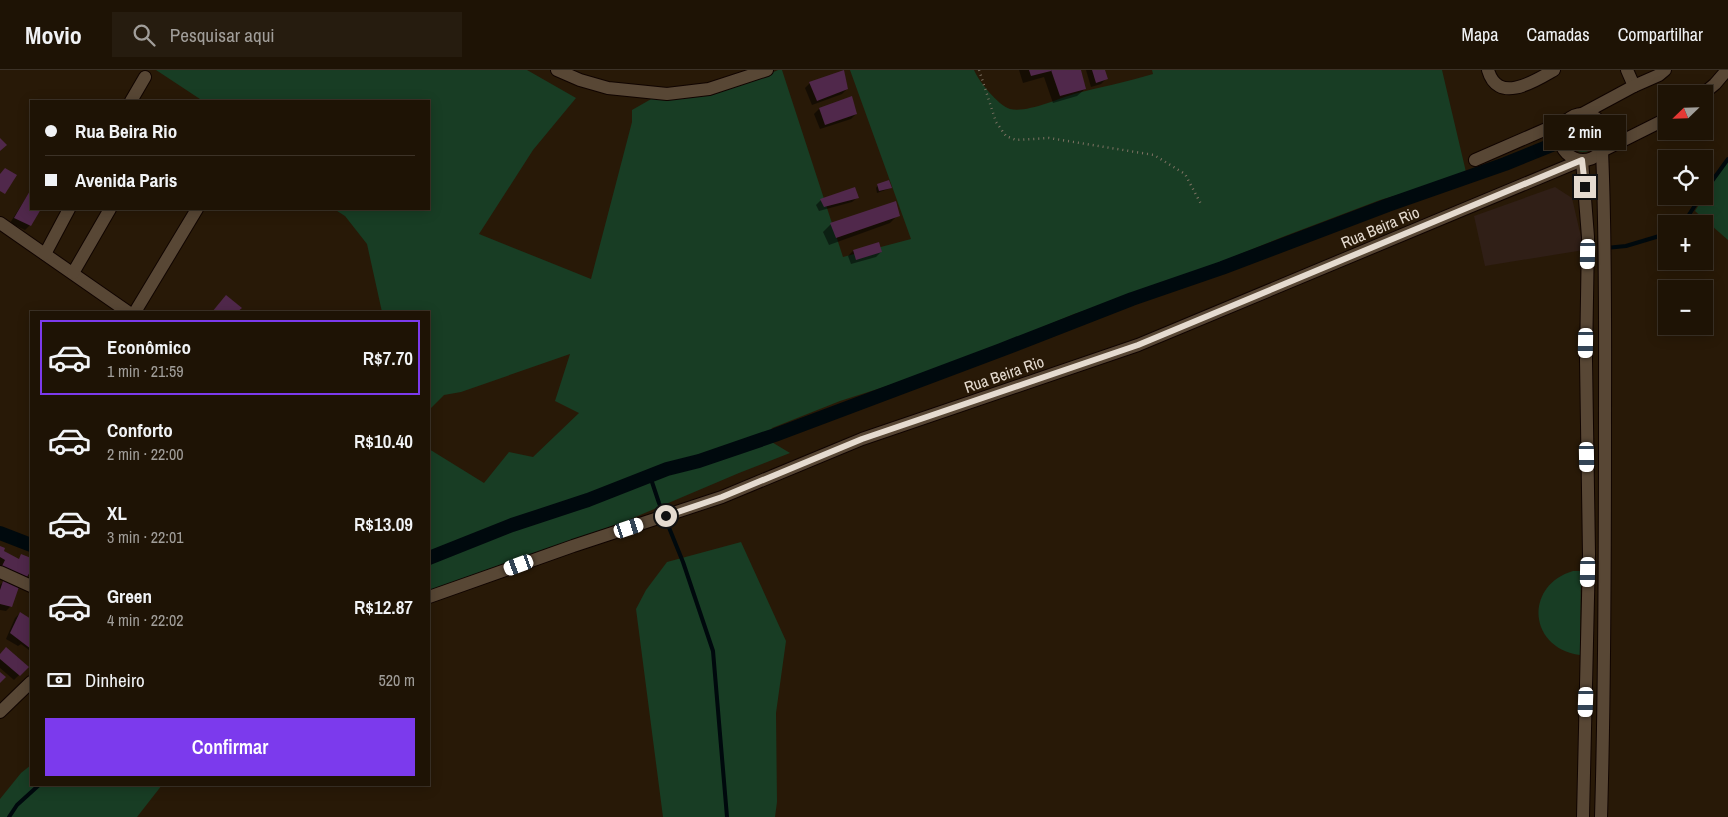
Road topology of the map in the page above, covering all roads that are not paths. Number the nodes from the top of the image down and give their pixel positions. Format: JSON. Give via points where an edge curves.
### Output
{"nodes":[{"id":1,"x":557,"y":70,"type":"edge"},
{"id":2,"x":767,"y":70,"type":"edge"},
{"id":3,"x":1488,"y":70,"type":"edge"},
{"id":4,"x":1554,"y":70,"type":"edge"},
{"id":5,"x":1627,"y":70,"type":"edge"},
{"id":6,"x":1665,"y":70,"type":"edge"},
{"id":7,"x":1727,"y":70,"type":"edge"},
{"id":8,"x":145,"y":77,"type":"dead end"},
{"id":9,"x":1634,"y":86,"type":"junction"},
{"id":10,"x":1713,"y":86,"type":"edge"},
{"id":11,"x":131,"y":100,"type":"edge"},
{"id":12,"x":1582,"y":114,"type":"junction"},
{"id":13,"x":1567,"y":120,"type":"junction"},
{"id":14,"x":1658,"y":123,"type":"edge"},
{"id":15,"x":1602,"y":152,"type":"junction"},
{"id":16,"x":1475,"y":160,"type":"dead end"},
{"id":17,"x":1582,"y":160,"type":"junction"},
{"id":18,"x":68,"y":210,"type":"edge"},
{"id":19,"x":109,"y":210,"type":"edge"},
{"id":20,"x":196,"y":210,"type":"edge"},
{"id":21,"x":0,"y":223,"type":"edge"},
{"id":22,"x":45,"y":254,"type":"junction"},
{"id":23,"x":73,"y":274,"type":"junction"},
{"id":24,"x":127,"y":311,"type":"edge"},
{"id":25,"x":136,"y":311,"type":"edge"},
{"id":26,"x":0,"y":572,"type":"edge"},
{"id":27,"x":30,"y":586,"type":"edge"},
{"id":28,"x":430,"y":597,"type":"edge"},
{"id":29,"x":30,"y":683,"type":"edge"},
{"id":30,"x":0,"y":712,"type":"edge"},
{"id":31,"x":1583,"y":817,"type":"edge"},
{"id":32,"x":1601,"y":817,"type":"edge"}],
"edges":[{"from":1,"to":2,"type":"street","via":[[608,88],[667,94],[709,89]]},
{"from":3,"to":4,"type":"street","via":[[1496,84],[1519,88]]},
{"from":5,"to":9,"type":"street"},
{"from":6,"to":9,"type":"street"},
{"from":7,"to":10,"type":"street"},
{"from":8,"to":11,"type":"street"},
{"from":9,"to":12,"type":"street"},
{"from":12,"to":13,"type":"street"},
{"from":12,"to":15,"type":"street","via":[[1595,117],[1604,126],[1607,139]]},
{"from":13,"to":16,"type":"street"},
{"from":13,"to":17,"type":"street","via":[[1560,132],[1561,145],[1570,156]]},
{"from":14,"to":15,"type":"street"},
{"from":15,"to":17,"type":"street"},
{"from":15,"to":32,"type":"street","via":[[1605,208],[1605,506]]},
{"from":17,"to":28,"type":"street","name":"Rua Beira Rio","via":[[1138,345],[862,439],[722,497]]},
{"from":17,"to":31,"type":"street","via":[[1588,237],[1589,554]]},
{"from":18,"to":22,"type":"street"},
{"from":19,"to":23,"type":"street"},
{"from":20,"to":25,"type":"street"},
{"from":21,"to":22,"type":"street"},
{"from":22,"to":23,"type":"street"},
{"from":23,"to":24,"type":"street"},
{"from":26,"to":27,"type":"street"},
{"from":29,"to":30,"type":"street"}]}
